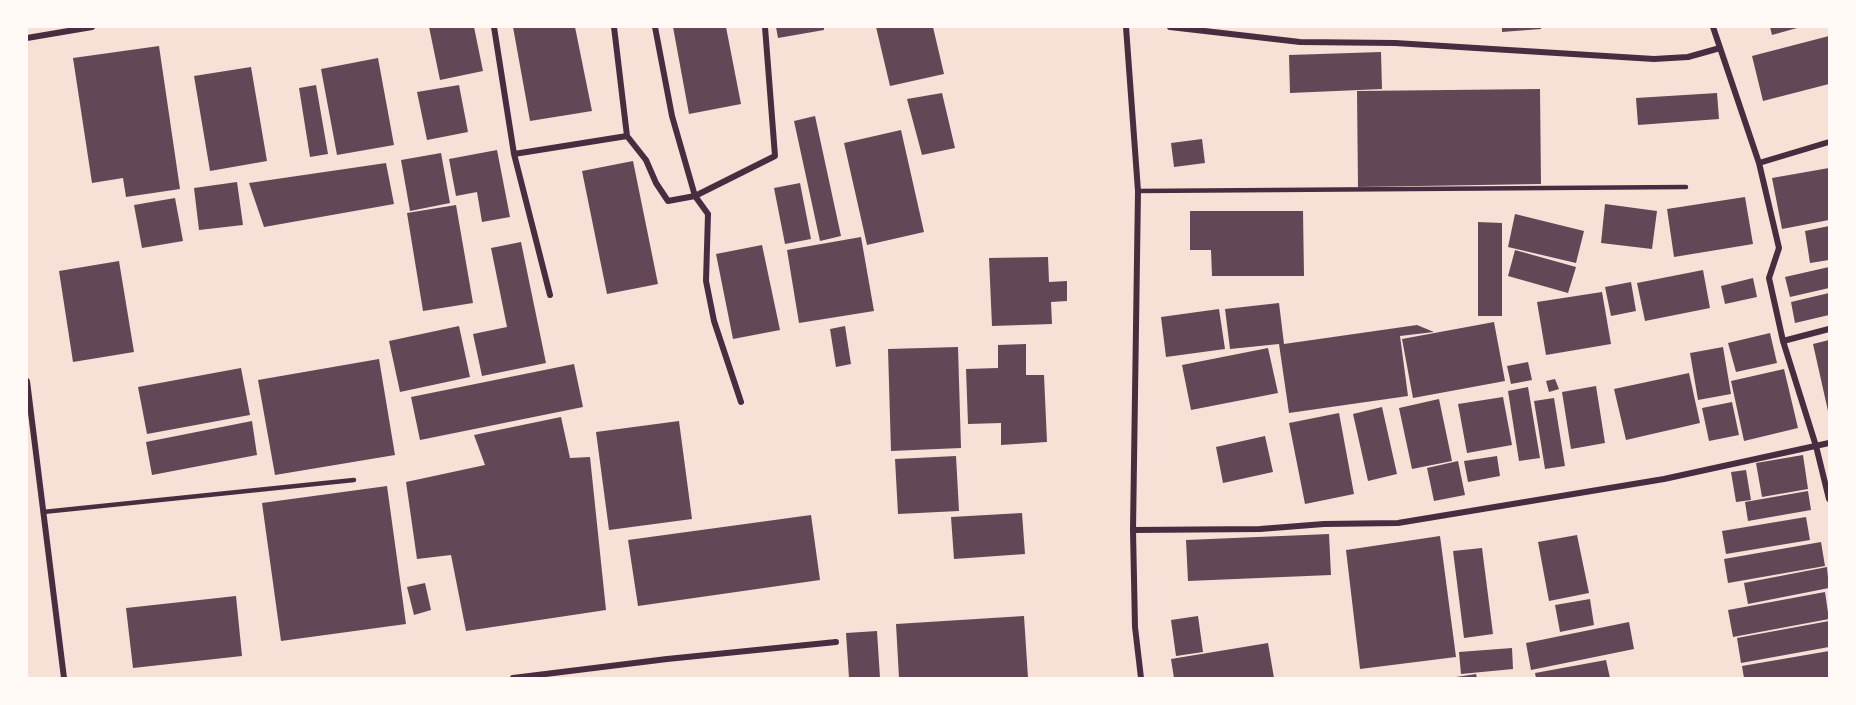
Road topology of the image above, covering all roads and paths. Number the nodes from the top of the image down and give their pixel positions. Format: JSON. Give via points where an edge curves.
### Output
{"nodes":[{"id":1,"x":92,"y":27,"type":"edge"},
{"id":2,"x":494,"y":27,"type":"edge"},
{"id":3,"x":614,"y":27,"type":"edge"},
{"id":4,"x":655,"y":27,"type":"edge"},
{"id":5,"x":765,"y":27,"type":"edge"},
{"id":6,"x":1126,"y":27,"type":"edge"},
{"id":7,"x":1170,"y":27,"type":"edge"},
{"id":8,"x":1713,"y":27,"type":"edge"},
{"id":9,"x":27,"y":38,"type":"edge"},
{"id":10,"x":1720,"y":48,"type":"junction"},
{"id":11,"x":627,"y":136,"type":"junction"},
{"id":12,"x":1829,"y":142,"type":"edge"},
{"id":13,"x":514,"y":154,"type":"junction"},
{"id":14,"x":1759,"y":163,"type":"junction"},
{"id":15,"x":1686,"y":187,"type":"dead end"},
{"id":16,"x":1138,"y":191,"type":"junction"},
{"id":17,"x":695,"y":196,"type":"junction"},
{"id":18,"x":550,"y":295,"type":"dead end"},
{"id":19,"x":1829,"y":329,"type":"edge"},
{"id":20,"x":1783,"y":341,"type":"junction"},
{"id":21,"x":27,"y":381,"type":"edge"},
{"id":22,"x":741,"y":402,"type":"dead end"},
{"id":23,"x":1829,"y":442,"type":"edge"},
{"id":24,"x":1816,"y":446,"type":"junction"},
{"id":25,"x":354,"y":480,"type":"dead end"},
{"id":26,"x":1829,"y":499,"type":"edge"},
{"id":27,"x":44,"y":512,"type":"junction"},
{"id":28,"x":1134,"y":530,"type":"junction"},
{"id":29,"x":836,"y":642,"type":"dead end"},
{"id":30,"x":64,"y":678,"type":"edge"},
{"id":31,"x":513,"y":678,"type":"edge"},
{"id":32,"x":1141,"y":678,"type":"edge"}],
"edges":[{"from":1,"to":9,"type":"street"},
{"from":2,"to":13,"type":"street"},
{"from":3,"to":11,"type":"street"},
{"from":4,"to":17,"type":"street","via":[[672,116]]},
{"from":5,"to":17,"type":"street","via":[[775,156]]},
{"from":6,"to":16,"type":"street"},
{"from":7,"to":10,"type":"street","via":[[1300,42],[1395,43],[1653,58],[1688,57]]},
{"from":8,"to":10,"type":"street"},
{"from":10,"to":14,"type":"street"},
{"from":11,"to":13,"type":"street"},
{"from":11,"to":17,"type":"street","via":[[646,160],[668,201]]},
{"from":12,"to":14,"type":"street"},
{"from":13,"to":18,"type":"street"},
{"from":14,"to":20,"type":"street","via":[[1779,248],[1769,278]]},
{"from":15,"to":16,"type":"lane"},
{"from":16,"to":28,"type":"street"},
{"from":17,"to":22,"type":"street","via":[[708,214],[706,281],[714,321]]},
{"from":19,"to":20,"type":"street"},
{"from":20,"to":24,"type":"street"},
{"from":21,"to":27,"type":"street"},
{"from":23,"to":24,"type":"street"},
{"from":24,"to":26,"type":"street"},
{"from":24,"to":28,"type":"street","via":[[1664,479],[1398,523]]},
{"from":25,"to":27,"type":"lane"},
{"from":27,"to":30,"type":"street"},
{"from":28,"to":32,"type":"street","via":[[1135,627]]},
{"from":29,"to":31,"type":"street"}]}
